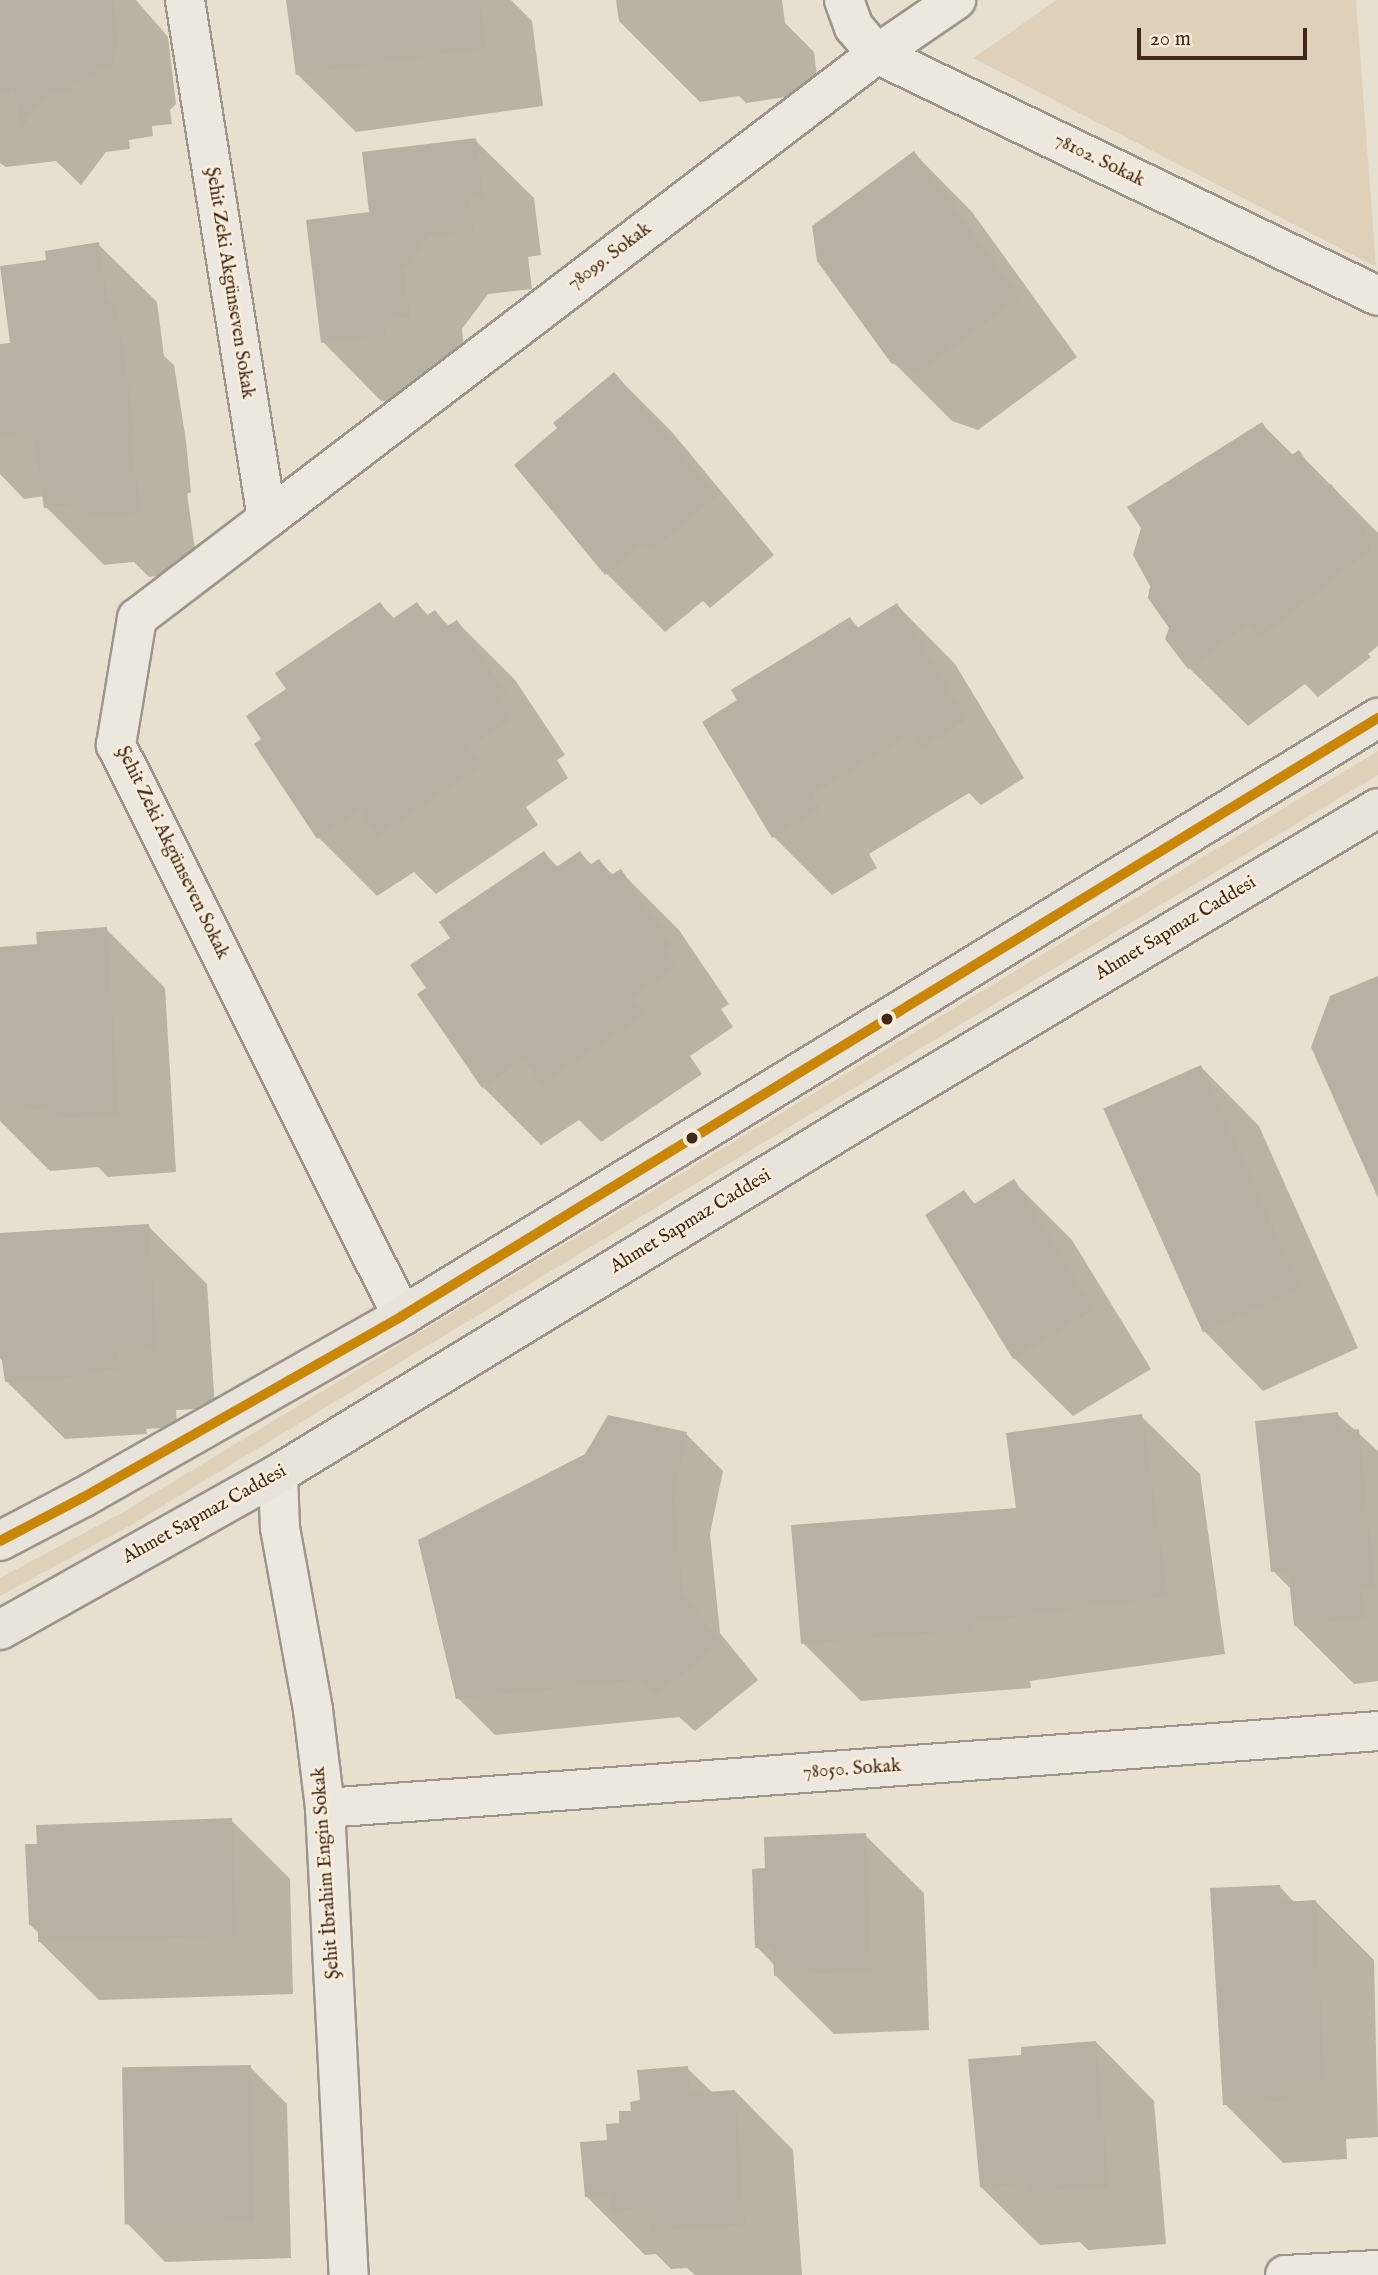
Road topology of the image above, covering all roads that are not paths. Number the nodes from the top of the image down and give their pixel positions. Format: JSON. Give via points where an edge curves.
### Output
{"nodes":[{"id":1,"x":185,"y":0,"type":"edge"},
{"id":2,"x":844,"y":0,"type":"edge"},
{"id":3,"x":956,"y":0,"type":"edge"},
{"id":4,"x":877,"y":54,"type":"junction"},
{"id":5,"x":1378,"y":296,"type":"edge"},
{"id":6,"x":267,"y":519,"type":"junction"},
{"id":7,"x":1378,"y":718,"type":"edge"},
{"id":8,"x":1378,"y":808,"type":"edge"},
{"id":9,"x":402,"y":1316,"type":"junction"},
{"id":10,"x":278,"y":1474,"type":"junction"},
{"id":11,"x":0,"y":1541,"type":"edge"},
{"id":12,"x":0,"y":1630,"type":"edge"},
{"id":13,"x":1378,"y":1731,"type":"edge"},
{"id":14,"x":325,"y":1808,"type":"junction"},
{"id":15,"x":1378,"y":2270,"type":"edge"},
{"id":16,"x":349,"y":2275,"type":"edge"},
{"id":17,"x":1285,"y":2275,"type":"edge"}],
"edges":[{"from":1,"to":6,"type":"street","name":"Şehit Zeki Akgünseven Sokak"},
{"from":2,"to":4,"type":"street","name":"78102. Sokak","via":[[854,27]]},
{"from":3,"to":4,"type":"street","name":"78099. Sokak"},
{"from":4,"to":5,"type":"street","name":"78102. Sokak"},
{"from":4,"to":6,"type":"street","name":"78099. Sokak"},
{"from":6,"to":9,"type":"street","name":"Şehit Zeki Akgünseven Sokak","via":[[137,618],[116,745]]},
{"from":7,"to":9,"type":"main road"},
{"from":8,"to":10,"type":"main road","name":"Ahmet Sapmaz Caddesi"},
{"from":9,"to":11,"type":"main road"},
{"from":10,"to":12,"type":"main road","name":"Ahmet Sapmaz Caddesi"},
{"from":10,"to":14,"type":"street","name":"Şehit İbrahim Engin Sokak","via":[[281,1528]]},
{"from":13,"to":14,"type":"street","name":"78050. Sokak"},
{"from":14,"to":16,"type":"street","name":"Şehit İbrahim Engin Sokak"},
{"from":15,"to":17,"type":"street"}]}
